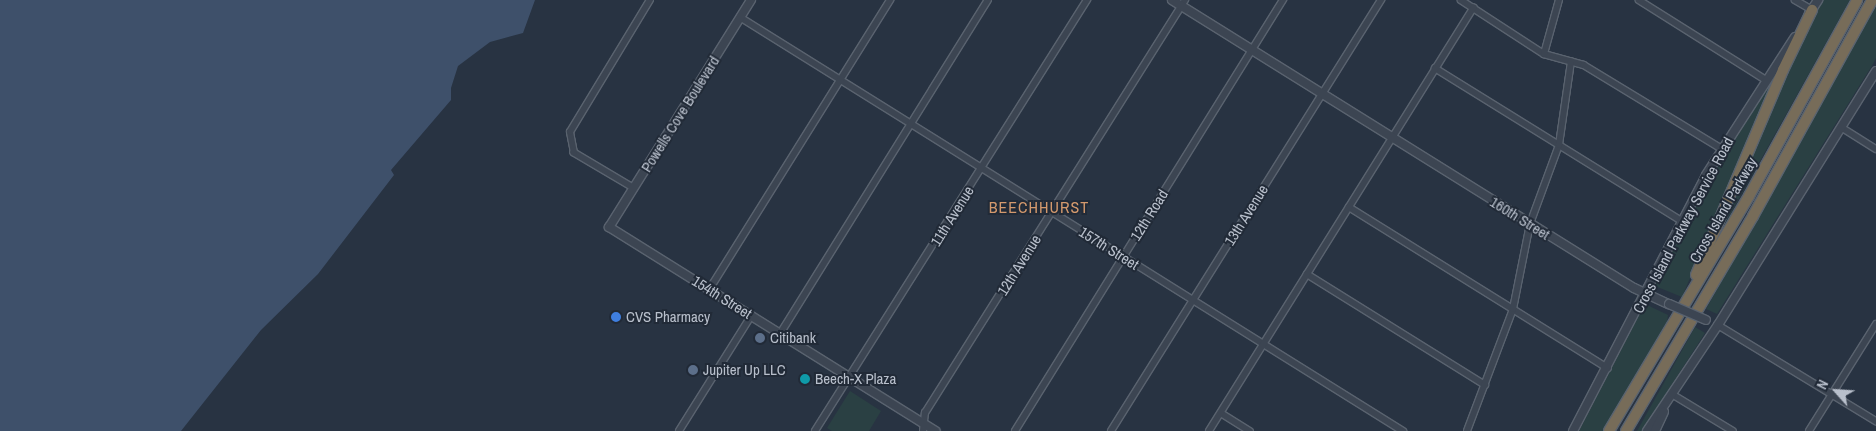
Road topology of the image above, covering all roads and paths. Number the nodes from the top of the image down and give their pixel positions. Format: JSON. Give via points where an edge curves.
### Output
{"nodes":[{"id":1,"x":650,"y":0,"type":"edge"},
{"id":2,"x":751,"y":0,"type":"edge"},
{"id":3,"x":890,"y":0,"type":"edge"},
{"id":4,"x":988,"y":0,"type":"edge"},
{"id":5,"x":1087,"y":0,"type":"edge"},
{"id":6,"x":1172,"y":0,"type":"edge"},
{"id":7,"x":1283,"y":0,"type":"edge"},
{"id":8,"x":1381,"y":0,"type":"edge"},
{"id":9,"x":1461,"y":0,"type":"edge"},
{"id":10,"x":1559,"y":0,"type":"edge"},
{"id":11,"x":1639,"y":0,"type":"edge"},
{"id":12,"x":1795,"y":0,"type":"edge"},
{"id":13,"x":1818,"y":0,"type":"edge"},
{"id":14,"x":1857,"y":0,"type":"edge"},
{"id":15,"x":1872,"y":0,"type":"edge"},
{"id":16,"x":1183,"y":3,"type":"edge"},
{"id":17,"x":1472,"y":5,"type":"edge"},
{"id":18,"x":1812,"y":10,"type":"junction"},
{"id":19,"x":740,"y":17,"type":"junction"},
{"id":20,"x":1252,"y":50,"type":"junction"},
{"id":21,"x":1544,"y":54,"type":"junction"},
{"id":22,"x":1571,"y":62,"type":"junction"},
{"id":23,"x":1436,"y":68,"type":"junction"},
{"id":24,"x":1876,"y":71,"type":"edge"},
{"id":25,"x":841,"y":80,"type":"junction"},
{"id":26,"x":1766,"y":80,"type":"junction"},
{"id":27,"x":1323,"y":94,"type":"junction"},
{"id":28,"x":910,"y":125,"type":"junction"},
{"id":29,"x":1841,"y":127,"type":"junction"},
{"id":30,"x":1392,"y":138,"type":"junction"},
{"id":31,"x":1559,"y":145,"type":"junction"},
{"id":32,"x":1722,"y":148,"type":"junction"},
{"id":33,"x":1876,"y":149,"type":"edge"},
{"id":34,"x":982,"y":168,"type":"junction"},
{"id":35,"x":633,"y":188,"type":"junction"},
{"id":36,"x":1349,"y":207,"type":"junction"},
{"id":37,"x":1052,"y":212,"type":"junction"},
{"id":38,"x":1682,"y":222,"type":"junction"},
{"id":39,"x":1530,"y":224,"type":"junction"},
{"id":40,"x":609,"y":227,"type":"joint"},
{"id":41,"x":1123,"y":256,"type":"junction"},
{"id":42,"x":1307,"y":274,"type":"junction"},
{"id":43,"x":709,"y":290,"type":"junction"},
{"id":44,"x":1645,"y":294,"type":"junction"},
{"id":45,"x":1193,"y":300,"type":"junction"},
{"id":46,"x":1513,"y":309,"type":"junction"},
{"id":47,"x":751,"y":316,"type":"junction"},
{"id":48,"x":1675,"y":323,"type":"junction"},
{"id":49,"x":1876,"y":324,"type":"edge"},
{"id":50,"x":1718,"y":325,"type":"junction"},
{"id":51,"x":780,"y":334,"type":"junction"},
{"id":52,"x":1264,"y":344,"type":"junction"},
{"id":53,"x":1608,"y":368,"type":"junction"},
{"id":54,"x":849,"y":376,"type":"junction"},
{"id":55,"x":1485,"y":385,"type":"junction"},
{"id":56,"x":1672,"y":394,"type":"junction"},
{"id":57,"x":1832,"y":394,"type":"junction"},
{"id":58,"x":1221,"y":413,"type":"junction"},
{"id":59,"x":1876,"y":421,"type":"edge"},
{"id":60,"x":924,"y":427,"type":"edge"},
{"id":61,"x":679,"y":431,"type":"edge"},
{"id":62,"x":815,"y":431,"type":"edge"},
{"id":63,"x":936,"y":431,"type":"edge"},
{"id":64,"x":1015,"y":431,"type":"edge"},
{"id":65,"x":1111,"y":431,"type":"edge"},
{"id":66,"x":1209,"y":431,"type":"edge"},
{"id":67,"x":1250,"y":431,"type":"edge"},
{"id":68,"x":1403,"y":431,"type":"edge"},
{"id":69,"x":1467,"y":431,"type":"edge"},
{"id":70,"x":1573,"y":431,"type":"edge"},
{"id":71,"x":1609,"y":431,"type":"edge"},
{"id":72,"x":1626,"y":431,"type":"edge"},
{"id":73,"x":1647,"y":431,"type":"edge"},
{"id":74,"x":1655,"y":431,"type":"edge"},
{"id":75,"x":1733,"y":431,"type":"edge"},
{"id":76,"x":1809,"y":431,"type":"edge"}],
"edges":[{"from":1,"to":35,"type":"street","via":[[570,132],[574,153]]},
{"from":2,"to":19,"type":"street","name":"Powells Cove Boulevard"},
{"from":3,"to":25,"type":"street"},
{"from":4,"to":28,"type":"street"},
{"from":5,"to":34,"type":"street","name":"11th Avenue"},
{"from":6,"to":16,"type":"street","name":"160th Street"},
{"from":7,"to":20,"type":"street","name":"12th Road"},
{"from":8,"to":27,"type":"street","name":"13th Avenue"},
{"from":9,"to":17,"type":"street"},
{"from":10,"to":21,"type":"street"},
{"from":11,"to":26,"type":"street"},
{"from":12,"to":18,"type":"street"},
{"from":13,"to":18,"type":"street","name":"Cross Island Parkway Service Road"},
{"from":14,"to":48,"type":"highway","name":"Cross Island Parkway"},
{"from":15,"to":72,"type":"highway","name":"Cross Island Parkway","via":[[1753,216]]},
{"from":16,"to":20,"type":"street","name":"160th Street"},
{"from":16,"to":37,"type":"street","name":"12th Avenue"},
{"from":17,"to":21,"type":"street"},
{"from":17,"to":23,"type":"street"},
{"from":18,"to":26,"type":"street","name":"Cross Island Parkway Service Road"},
{"from":18,"to":48,"type":"highway","via":[[1783,70]]},
{"from":19,"to":25,"type":"street","name":"157th Street"},
{"from":19,"to":35,"type":"street","name":"Powells Cove Boulevard"},
{"from":20,"to":27,"type":"street","name":"160th Street"},
{"from":20,"to":41,"type":"street","name":"12th Road"},
{"from":21,"to":22,"type":"street"},
{"from":22,"to":31,"type":"street"},
{"from":22,"to":32,"type":"street","via":[[1584,65]]},
{"from":23,"to":30,"type":"street"},
{"from":23,"to":31,"type":"street"},
{"from":24,"to":29,"type":"street"},
{"from":25,"to":28,"type":"street","name":"157th Street"},
{"from":25,"to":43,"type":"street"},
{"from":26,"to":32,"type":"street","name":"Cross Island Parkway Service Road"},
{"from":27,"to":30,"type":"street","name":"160th Street"},
{"from":27,"to":45,"type":"street","name":"13th Avenue"},
{"from":28,"to":34,"type":"street","name":"157th Street"},
{"from":28,"to":51,"type":"street"},
{"from":29,"to":33,"type":"street"},
{"from":29,"to":50,"type":"street"},
{"from":30,"to":36,"type":"street"},
{"from":30,"to":39,"type":"street","name":"160th Street"},
{"from":31,"to":38,"type":"street"},
{"from":31,"to":39,"type":"street"},
{"from":32,"to":38,"type":"street","name":"Cross Island Parkway Service Road"},
{"from":34,"to":37,"type":"street","name":"157th Street"},
{"from":34,"to":54,"type":"street","name":"11th Avenue"},
{"from":35,"to":40,"type":"street","name":"Powells Cove Boulevard"},
{"from":36,"to":42,"type":"street"},
{"from":36,"to":46,"type":"street"},
{"from":37,"to":41,"type":"street","name":"157th Street"},
{"from":37,"to":60,"type":"street","name":"12th Avenue","via":[[925,413]]},
{"from":38,"to":44,"type":"street","name":"Cross Island Parkway Service Road"},
{"from":39,"to":44,"type":"street","name":"160th Street"},
{"from":39,"to":46,"type":"street"},
{"from":40,"to":43,"type":"street","name":"154th Street"},
{"from":41,"to":45,"type":"street","name":"157th Street"},
{"from":41,"to":64,"type":"street","name":"12th Road"},
{"from":42,"to":52,"type":"street"},
{"from":42,"to":55,"type":"street"},
{"from":43,"to":47,"type":"street","name":"154th Street"},
{"from":44,"to":50,"type":"street","name":"160th Street","bridge":true},
{"from":44,"to":53,"type":"street","name":"Cross Island Parkway Service Road"},
{"from":45,"to":52,"type":"street","name":"157th Street"},
{"from":45,"to":65,"type":"street","name":"13th Avenue"},
{"from":46,"to":53,"type":"street"},
{"from":46,"to":55,"type":"street"},
{"from":47,"to":51,"type":"street","name":"154th Street"},
{"from":47,"to":61,"type":"street"},
{"from":48,"to":71,"type":"highway","name":"Cross Island Parkway"},
{"from":49,"to":57,"type":"street"},
{"from":50,"to":56,"type":"street"},
{"from":50,"to":57,"type":"street","name":"160th Street"},
{"from":51,"to":54,"type":"street","name":"154th Street"},
{"from":52,"to":58,"type":"street"},
{"from":52,"to":68,"type":"street","name":"157th Street"},
{"from":53,"to":70,"type":"street","name":"Cross Island Parkway Service Road"},
{"from":54,"to":60,"type":"street","name":"154th Street"},
{"from":54,"to":62,"type":"street","name":"11th Avenue"},
{"from":55,"to":69,"type":"street"},
{"from":56,"to":73,"type":"street"},
{"from":56,"to":74,"type":"street"},
{"from":56,"to":75,"type":"street"},
{"from":57,"to":59,"type":"street","name":"160th Street"},
{"from":57,"to":76,"type":"street"},
{"from":58,"to":66,"type":"street"},
{"from":58,"to":67,"type":"street"},
{"from":60,"to":63,"type":"street","name":"154th Street"}]}
